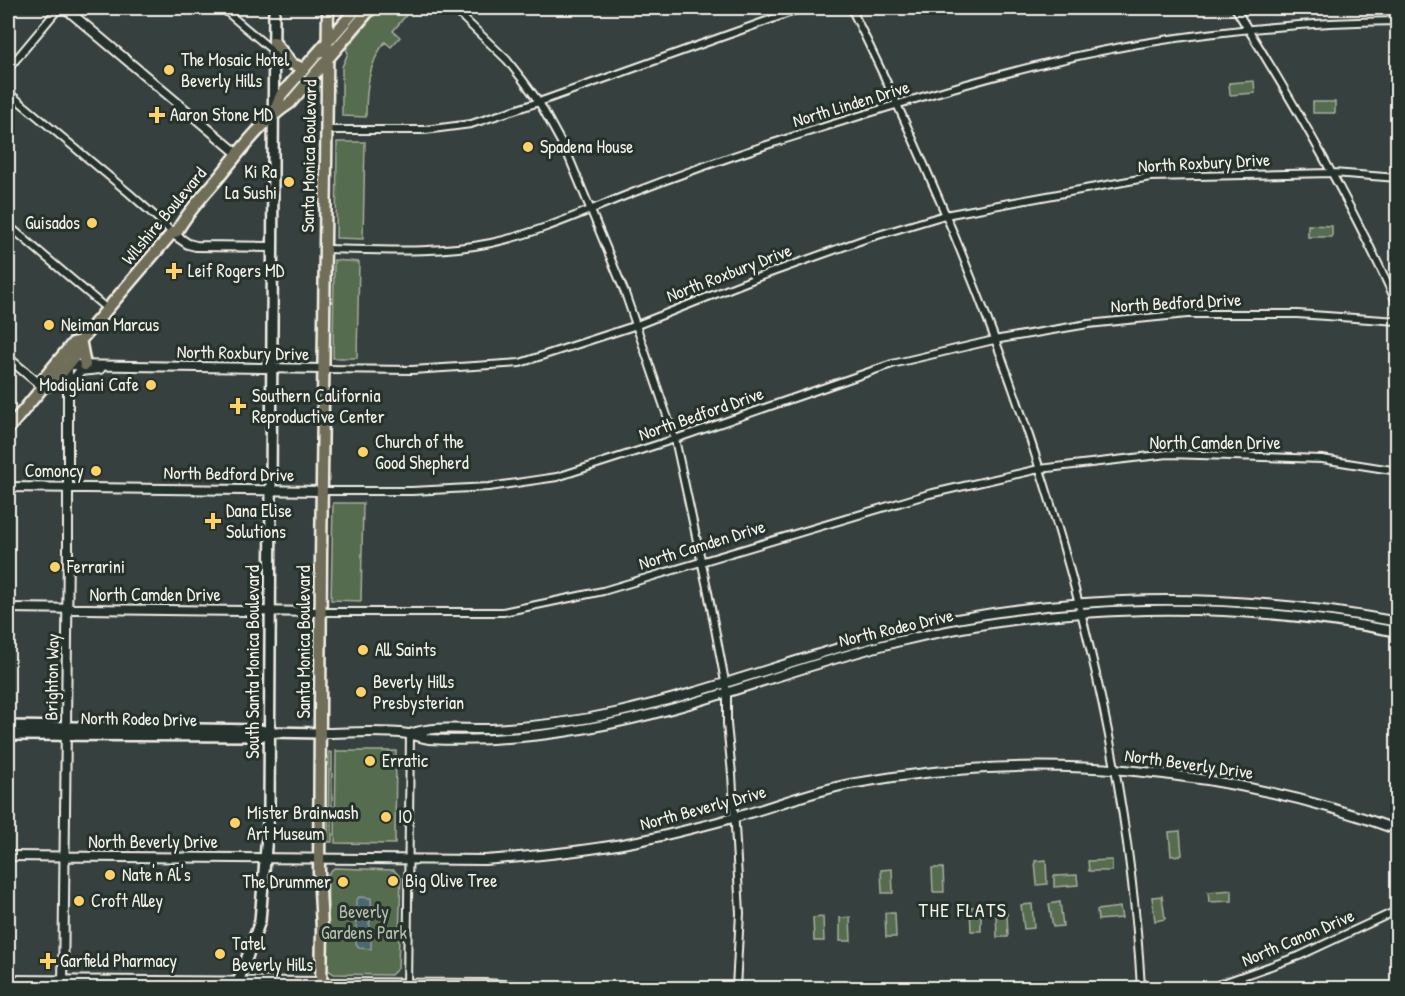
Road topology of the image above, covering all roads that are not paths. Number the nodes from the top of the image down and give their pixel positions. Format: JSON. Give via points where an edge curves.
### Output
{"nodes":[{"id":1,"x":59,"y":8,"type":"edge"},
{"id":2,"x":65,"y":8,"type":"edge"},
{"id":3,"x":222,"y":8,"type":"edge"},
{"id":4,"x":274,"y":8,"type":"edge"},
{"id":5,"x":328,"y":8,"type":"edge"},
{"id":6,"x":357,"y":8,"type":"edge"},
{"id":7,"x":371,"y":8,"type":"edge"},
{"id":8,"x":453,"y":8,"type":"edge"},
{"id":9,"x":803,"y":8,"type":"edge"},
{"id":10,"x":851,"y":8,"type":"edge"},
{"id":11,"x":1235,"y":8,"type":"edge"},
{"id":12,"x":1398,"y":21,"type":"edge"},
{"id":13,"x":1248,"y":29,"type":"junction"},
{"id":14,"x":327,"y":42,"type":"junction"},
{"id":15,"x":274,"y":47,"type":"junction"},
{"id":16,"x":326,"y":59,"type":"junction"},
{"id":17,"x":8,"y":69,"type":"edge"},
{"id":18,"x":304,"y":69,"type":"junction"},
{"id":19,"x":8,"y":92,"type":"edge"},
{"id":20,"x":539,"y":102,"type":"junction"},
{"id":21,"x":897,"y":105,"type":"junction"},
{"id":22,"x":274,"y":113,"type":"junction"},
{"id":23,"x":325,"y":130,"type":"junction"},
{"id":24,"x":238,"y":154,"type":"junction"},
{"id":25,"x":1333,"y":173,"type":"junction"},
{"id":26,"x":1398,"y":178,"type":"edge"},
{"id":27,"x":590,"y":210,"type":"junction"},
{"id":28,"x":945,"y":215,"type":"junction"},
{"id":29,"x":8,"y":225,"type":"edge"},
{"id":30,"x":172,"y":233,"type":"junction"},
{"id":31,"x":273,"y":247,"type":"junction"},
{"id":32,"x":324,"y":249,"type":"junction"},
{"id":33,"x":1398,"y":306,"type":"edge"},
{"id":34,"x":107,"y":309,"type":"junction"},
{"id":35,"x":1398,"y":321,"type":"edge"},
{"id":36,"x":637,"y":325,"type":"junction"},
{"id":37,"x":994,"y":340,"type":"junction"},
{"id":38,"x":80,"y":341,"type":"junction"},
{"id":39,"x":8,"y":358,"type":"edge"},
{"id":40,"x":68,"y":365,"type":"junction"},
{"id":41,"x":85,"y":365,"type":"junction"},
{"id":42,"x":110,"y":365,"type":"junction"},
{"id":43,"x":272,"y":368,"type":"junction"},
{"id":44,"x":323,"y":369,"type":"junction"},
{"id":45,"x":43,"y":387,"type":"junction"},
{"id":46,"x":69,"y":426,"type":"junction"},
{"id":47,"x":8,"y":429,"type":"edge"},
{"id":48,"x":675,"y":440,"type":"junction"},
{"id":49,"x":1039,"y":469,"type":"junction"},
{"id":50,"x":1398,"y":471,"type":"edge"},
{"id":51,"x":8,"y":487,"type":"edge"},
{"id":52,"x":69,"y":488,"type":"junction"},
{"id":53,"x":271,"y":490,"type":"junction"},
{"id":54,"x":322,"y":491,"type":"junction"},
{"id":55,"x":701,"y":562,"type":"junction"},
{"id":56,"x":1077,"y":604,"type":"junction"},
{"id":57,"x":8,"y":608,"type":"edge"},
{"id":58,"x":68,"y":610,"type":"junction"},
{"id":59,"x":270,"y":611,"type":"junction"},
{"id":60,"x":321,"y":612,"type":"junction"},
{"id":61,"x":1080,"y":613,"type":"junction"},
{"id":62,"x":1398,"y":622,"type":"edge"},
{"id":63,"x":1398,"y":632,"type":"edge"},
{"id":64,"x":726,"y":682,"type":"junction"},
{"id":65,"x":727,"y":692,"type":"junction"},
{"id":66,"x":8,"y":726,"type":"edge"},
{"id":67,"x":66,"y":730,"type":"junction"},
{"id":68,"x":269,"y":732,"type":"junction"},
{"id":69,"x":320,"y":733,"type":"junction"},
{"id":70,"x":410,"y":734,"type":"junction"},
{"id":71,"x":8,"y":735,"type":"edge"},
{"id":72,"x":1114,"y":768,"type":"junction"},
{"id":73,"x":735,"y":817,"type":"junction"},
{"id":74,"x":1398,"y":830,"type":"edge"},
{"id":75,"x":8,"y":856,"type":"edge"},
{"id":76,"x":64,"y":857,"type":"junction"},
{"id":77,"x":266,"y":858,"type":"junction"},
{"id":78,"x":319,"y":859,"type":"junction"},
{"id":79,"x":408,"y":859,"type":"junction"},
{"id":80,"x":1398,"y":910,"type":"edge"},
{"id":81,"x":8,"y":980,"type":"edge"},
{"id":82,"x":64,"y":985,"type":"edge"},
{"id":83,"x":238,"y":985,"type":"edge"},
{"id":84,"x":321,"y":985,"type":"edge"},
{"id":85,"x":407,"y":986,"type":"edge"},
{"id":86,"x":573,"y":988,"type":"edge"},
{"id":87,"x":736,"y":988,"type":"edge"},
{"id":88,"x":1141,"y":988,"type":"edge"},
{"id":89,"x":1209,"y":988,"type":"edge"}],
"edges":[{"from":1,"to":17,"type":"street"},
{"from":2,"to":24,"type":"street"},
{"from":3,"to":15,"type":"street"},
{"from":4,"to":15,"type":"main road","name":"South Santa Monica Boulevard"},
{"from":5,"to":14,"type":"main road","name":"Santa Monica Boulevard"},
{"from":6,"to":14,"type":"main road","name":"Wilshire Boulevard"},
{"from":7,"to":16,"type":"main road","name":"Wilshire Boulevard"},
{"from":8,"to":20,"type":"street","via":[[507,60]]},
{"from":9,"to":20,"type":"street"},
{"from":10,"to":21,"type":"street"},
{"from":11,"to":13,"type":"street"},
{"from":12,"to":13,"type":"street","name":"North Linden Drive"},
{"from":13,"to":21,"type":"street","name":"North Linden Drive","via":[[1076,57]]},
{"from":13,"to":25,"type":"street"},
{"from":14,"to":16,"type":"main road","name":"Santa Monica Boulevard"},
{"from":14,"to":18,"type":"main road","name":"Wilshire Boulevard"},
{"from":15,"to":18,"type":"main road","via":[[292,64]]},
{"from":15,"to":22,"type":"main road","name":"South Santa Monica Boulevard"},
{"from":16,"to":22,"type":"main road","name":"Wilshire Boulevard","via":[[290,103]]},
{"from":16,"to":23,"type":"main road","name":"Santa Monica Boulevard"},
{"from":18,"to":22,"type":"main road","name":"Wilshire Boulevard","via":[[281,95]]},
{"from":19,"to":30,"type":"street"},
{"from":20,"to":23,"type":"street","via":[[449,128]]},
{"from":20,"to":27,"type":"street","via":[[568,155]]},
{"from":21,"to":27,"type":"street","name":"North Linden Drive","via":[[723,159]]},
{"from":21,"to":28,"type":"street"},
{"from":22,"to":24,"type":"main road","name":"Wilshire Boulevard"},
{"from":22,"to":31,"type":"main road","name":"South Santa Monica Boulevard"},
{"from":23,"to":32,"type":"main road","name":"Santa Monica Boulevard"},
{"from":24,"to":30,"type":"main road","name":"Wilshire Boulevard"},
{"from":25,"to":26,"type":"street","name":"North Roxbury Drive"},
{"from":25,"to":28,"type":"street","name":"North Roxbury Drive","via":[[1150,177]]},
{"from":25,"to":33,"type":"street"},
{"from":27,"to":32,"type":"street","name":"North Linden Drive","via":[[513,237],[468,247]]},
{"from":27,"to":36,"type":"street"},
{"from":28,"to":36,"type":"street","name":"North Roxbury Drive","via":[[865,239]]},
{"from":28,"to":37,"type":"street"},
{"from":29,"to":34,"type":"street"},
{"from":30,"to":31,"type":"street","via":[[196,246]]},
{"from":30,"to":34,"type":"main road","name":"Wilshire Boulevard"},
{"from":31,"to":43,"type":"main road","name":"South Santa Monica Boulevard"},
{"from":32,"to":44,"type":"main road","name":"Santa Monica Boulevard"},
{"from":34,"to":38,"type":"main road","name":"Wilshire Boulevard"},
{"from":35,"to":37,"type":"street","name":"North Bedford Drive","via":[[1297,314],[1187,314],[1088,324]]},
{"from":36,"to":44,"type":"street","name":"North Roxbury Drive","via":[[520,363],[412,370]]},
{"from":36,"to":48,"type":"street"},
{"from":37,"to":48,"type":"street","name":"North Bedford Drive","via":[[892,364]]},
{"from":37,"to":49,"type":"street"},
{"from":38,"to":40,"type":"main road","name":"Wilshire Boulevard","via":[[79,351]]},
{"from":38,"to":41,"type":"main road"},
{"from":38,"to":45,"type":"main road","name":"Wilshire Boulevard","via":[[47,374]]},
{"from":39,"to":45,"type":"street"},
{"from":40,"to":41,"type":"street","name":"North Roxbury Drive"},
{"from":40,"to":45,"type":"main road","name":"Wilshire Boulevard"},
{"from":40,"to":46,"type":"street","name":"Brighton Way"},
{"from":41,"to":42,"type":"street","name":"North Roxbury Drive"},
{"from":42,"to":43,"type":"street","name":"North Roxbury Drive"},
{"from":42,"to":46,"type":"street","via":[[76,374]]},
{"from":43,"to":44,"type":"street","name":"North Roxbury Drive"},
{"from":43,"to":53,"type":"main road","name":"South Santa Monica Boulevard"},
{"from":44,"to":54,"type":"main road","name":"Santa Monica Boulevard"},
{"from":45,"to":47,"type":"main road","name":"Wilshire Boulevard"},
{"from":46,"to":52,"type":"street","name":"Brighton Way"},
{"from":48,"to":54,"type":"street","name":"North Bedford Drive","via":[[557,477],[489,487],[412,492]]},
{"from":48,"to":55,"type":"street"},
{"from":49,"to":50,"type":"street","name":"North Camden Drive","via":[[1168,454],[1322,459]]},
{"from":49,"to":55,"type":"street","name":"North Camden Drive","via":[[929,494]]},
{"from":49,"to":56,"type":"street"},
{"from":51,"to":52,"type":"street","name":"North Bedford Drive"},
{"from":52,"to":53,"type":"street","name":"North Bedford Drive"},
{"from":52,"to":58,"type":"street","name":"Brighton Way"},
{"from":53,"to":54,"type":"street","name":"North Bedford Drive"},
{"from":53,"to":59,"type":"main road","name":"South Santa Monica Boulevard"},
{"from":54,"to":60,"type":"main road","name":"Santa Monica Boulevard"},
{"from":55,"to":60,"type":"street","name":"North Camden Drive","via":[[603,591],[503,612]]},
{"from":55,"to":64,"type":"street"},
{"from":56,"to":61,"type":"street"},
{"from":56,"to":62,"type":"street","name":"North Rodeo Drive","via":[[1246,602],[1316,608]]},
{"from":56,"to":64,"type":"street","name":"North Rodeo Drive","via":[[982,615],[903,631]]},
{"from":57,"to":58,"type":"street","name":"North Camden Drive"},
{"from":58,"to":59,"type":"street","name":"North Camden Drive"},
{"from":58,"to":67,"type":"street","name":"Brighton Way"},
{"from":59,"to":60,"type":"street","name":"North Camden Drive"},
{"from":59,"to":68,"type":"main road","name":"South Santa Monica Boulevard"},
{"from":60,"to":69,"type":"main road","name":"Santa Monica Boulevard"},
{"from":61,"to":63,"type":"street","name":"North Rodeo Drive","via":[[1180,609],[1245,612]]},
{"from":61,"to":65,"type":"street","name":"North Rodeo Drive","via":[[1015,620],[906,640]]},
{"from":61,"to":72,"type":"street"},
{"from":64,"to":65,"type":"street"},
{"from":64,"to":70,"type":"street","name":"North Rodeo Drive","via":[[571,721],[512,728],[428,729]]},
{"from":65,"to":70,"type":"street","name":"North Rodeo Drive","via":[[617,722],[547,734],[428,739]]},
{"from":65,"to":73,"type":"street"},
{"from":66,"to":67,"type":"main road","name":"North Rodeo Drive"},
{"from":67,"to":68,"type":"main road","name":"North Rodeo Drive"},
{"from":67,"to":71,"type":"main road","name":"North Rodeo Drive"},
{"from":67,"to":76,"type":"street","name":"Brighton Way"},
{"from":68,"to":69,"type":"main road","name":"North Rodeo Drive"},
{"from":68,"to":77,"type":"main road","name":"South Santa Monica Boulevard"},
{"from":69,"to":70,"type":"street","name":"North Rodeo Drive"},
{"from":69,"to":78,"type":"main road","name":"Santa Monica Boulevard"},
{"from":70,"to":79,"type":"street"},
{"from":72,"to":73,"type":"street","name":"North Beverly Drive","via":[[1002,767],[891,778],[800,795]]},
{"from":72,"to":74,"type":"street","name":"North Beverly Drive","via":[[1233,784],[1351,813]]},
{"from":72,"to":88,"type":"street","via":[[1129,857]]},
{"from":73,"to":79,"type":"street","name":"North Beverly Drive","via":[[639,841],[575,851],[485,860]]},
{"from":73,"to":87,"type":"street","via":[[740,913]]},
{"from":75,"to":76,"type":"street","name":"North Beverly Drive"},
{"from":76,"to":77,"type":"street","name":"North Beverly Drive"},
{"from":76,"to":82,"type":"street","name":"Brighton Way"},
{"from":77,"to":78,"type":"street","name":"North Beverly Drive"},
{"from":77,"to":83,"type":"main road","name":"South Santa Monica Boulevard","via":[[260,921]]},
{"from":78,"to":79,"type":"street","name":"North Beverly Drive"},
{"from":78,"to":84,"type":"main road","name":"Santa Monica Boulevard"},
{"from":79,"to":85,"type":"street"},
{"from":80,"to":89,"type":"street","name":"North Canon Drive","via":[[1299,956]]},
{"from":81,"to":82,"type":"street"},
{"from":82,"to":83,"type":"street"},
{"from":83,"to":84,"type":"street"},
{"from":84,"to":85,"type":"street"},
{"from":85,"to":86,"type":"street","via":[[484,983]]}]}
